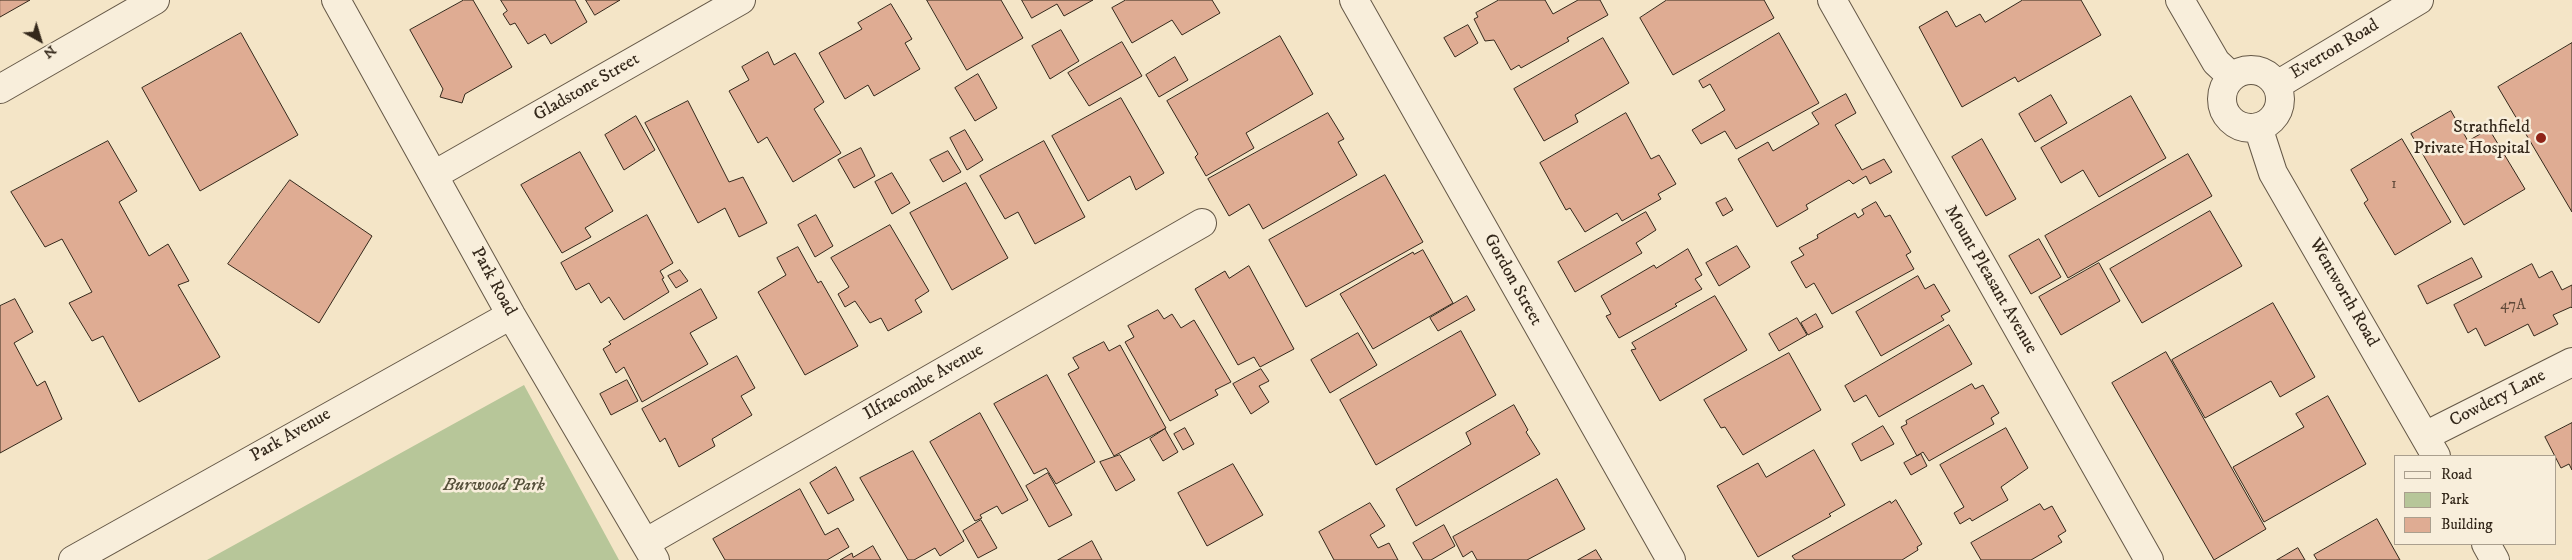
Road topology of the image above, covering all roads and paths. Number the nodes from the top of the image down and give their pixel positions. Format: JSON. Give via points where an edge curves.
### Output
{"nodes":[{"id":1,"x":155,"y":0,"type":"edge"},
{"id":2,"x":336,"y":0,"type":"edge"},
{"id":3,"x":741,"y":0,"type":"edge"},
{"id":4,"x":1354,"y":0,"type":"edge"},
{"id":5,"x":1832,"y":0,"type":"edge"},
{"id":6,"x":2180,"y":0,"type":"edge"},
{"id":7,"x":2419,"y":0,"type":"edge"},
{"id":8,"x":2232,"y":77,"type":"junction"},
{"id":9,"x":2277,"y":86,"type":"junction"},
{"id":10,"x":0,"y":89,"type":"edge"},
{"id":11,"x":2258,"y":127,"type":"junction"},
{"id":12,"x":434,"y":175,"type":"junction"},
{"id":13,"x":1202,"y":223,"type":"dead end"},
{"id":14,"x":511,"y":314,"type":"junction"},
{"id":15,"x":2572,"y":362,"type":"edge"},
{"id":16,"x":2430,"y":446,"type":"edge"},
{"id":17,"x":2487,"y":545,"type":"edge"},
{"id":18,"x":650,"y":551,"type":"edge"},
{"id":19,"x":73,"y":560,"type":"edge"},
{"id":20,"x":1670,"y":560,"type":"edge"},
{"id":21,"x":2149,"y":560,"type":"edge"},
{"id":22,"x":2495,"y":560,"type":"edge"}],
"edges":[{"from":1,"to":10,"type":"street"},
{"from":2,"to":12,"type":"street","name":"Park Road"},
{"from":3,"to":12,"type":"street","name":"Gladstone Street"},
{"from":4,"to":20,"type":"street","name":"Gordon Street"},
{"from":5,"to":21,"type":"street","name":"Mount Pleasant Avenue"},
{"from":6,"to":8,"type":"street","via":[[2216,62]]},
{"from":7,"to":9,"type":"street","name":"Everton Road"},
{"from":8,"to":9,"type":"street","via":[[2239,72],[2256,70],[2265,73]]},
{"from":8,"to":11,"type":"street","via":[[2222,94],[2225,113],[2239,126]]},
{"from":9,"to":11,"type":"street","via":[[2280,94],[2277,111],[2266,124]]},
{"from":11,"to":16,"type":"street","name":"Wentworth Road","via":[[2273,173]]},
{"from":12,"to":14,"type":"street","name":"Park Road"},
{"from":13,"to":18,"type":"street","name":"Ilfracombe Avenue"},
{"from":14,"to":18,"type":"street","name":"Park Road"},
{"from":14,"to":19,"type":"street","name":"Park Avenue"},
{"from":15,"to":16,"type":"street","name":"Cowdery Lane"},
{"from":17,"to":22,"type":"street"}]}
